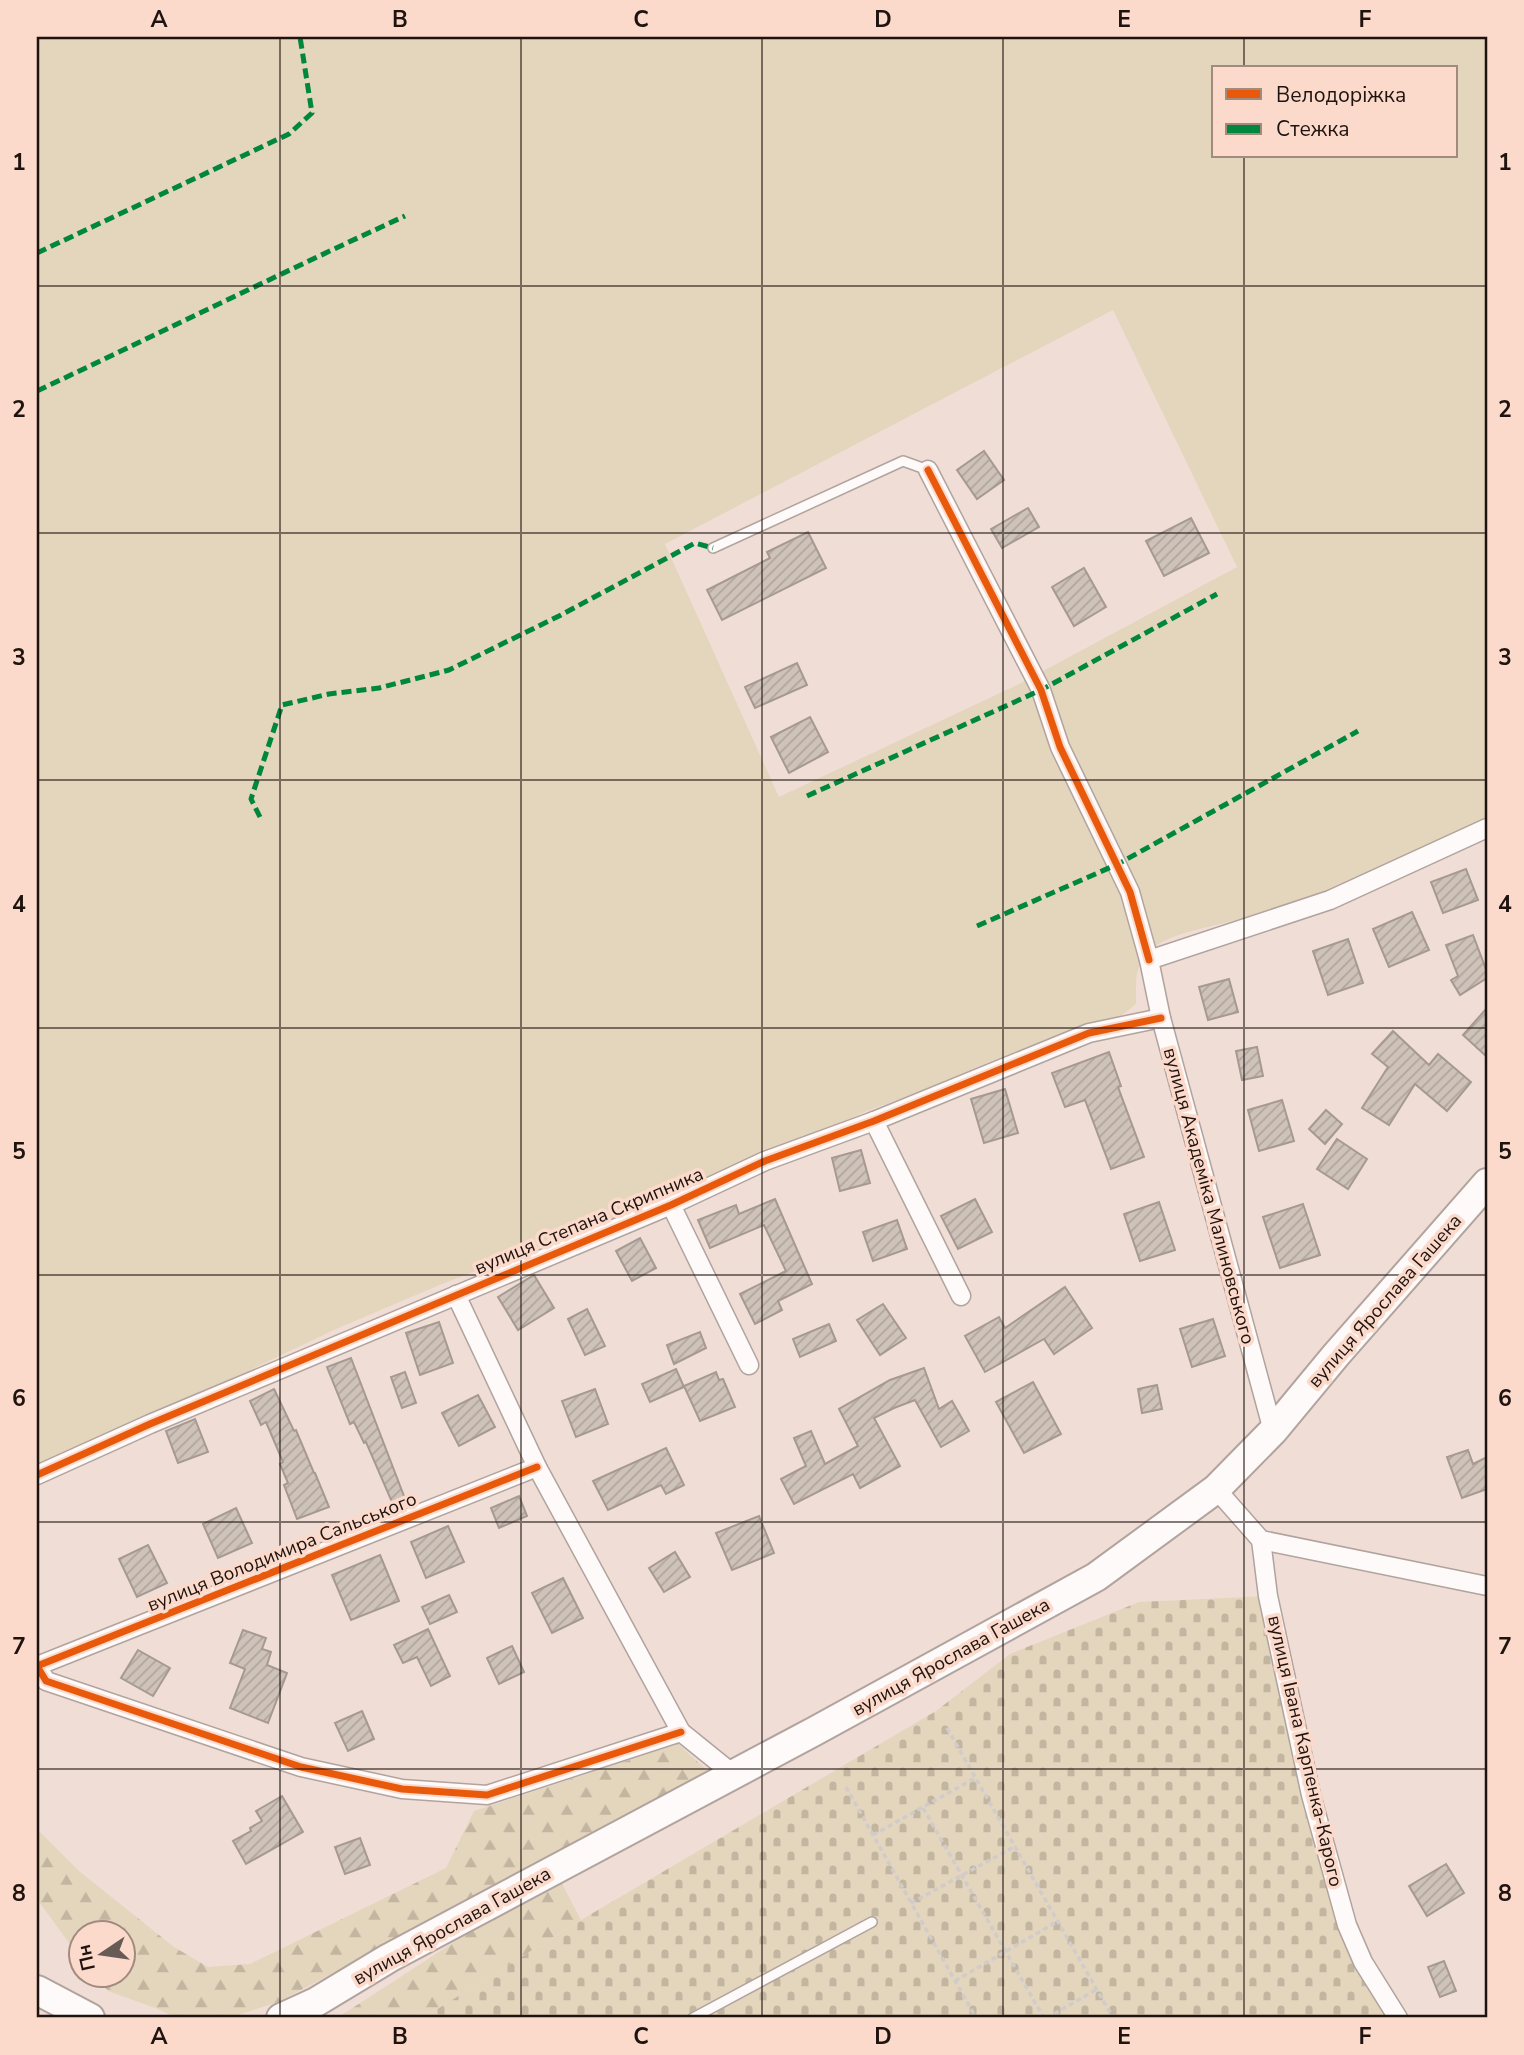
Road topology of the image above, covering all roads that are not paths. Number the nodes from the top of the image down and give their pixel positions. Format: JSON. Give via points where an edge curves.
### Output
{"nodes":[{"id":1,"x":928,"y":470,"type":"joint"},
{"id":2,"x":713,"y":548,"type":"dead end"},
{"id":3,"x":1487,"y":828,"type":"edge"},
{"id":4,"x":1149,"y":960,"type":"junction"},
{"id":5,"x":1161,"y":1018,"type":"junction"},
{"id":6,"x":874,"y":1121,"type":"junction"},
{"id":7,"x":1487,"y":1184,"type":"edge"},
{"id":8,"x":671,"y":1205,"type":"junction"},
{"id":9,"x":456,"y":1295,"type":"junction"},
{"id":10,"x":961,"y":1296,"type":"dead end"},
{"id":11,"x":750,"y":1365,"type":"dead end"},
{"id":12,"x":1273,"y":1432,"type":"junction"},
{"id":13,"x":537,"y":1467,"type":"junction"},
{"id":14,"x":37,"y":1475,"type":"edge"},
{"id":15,"x":1216,"y":1489,"type":"junction"},
{"id":16,"x":1261,"y":1540,"type":"junction"},
{"id":17,"x":1487,"y":1586,"type":"edge"},
{"id":18,"x":37,"y":1667,"type":"edge"},
{"id":19,"x":681,"y":1732,"type":"junction"},
{"id":20,"x":733,"y":1774,"type":"junction"},
{"id":21,"x":872,"y":1922,"type":"dead end"},
{"id":22,"x":37,"y":1990,"type":"edge"},
{"id":23,"x":37,"y":1997,"type":"edge"},
{"id":24,"x":306,"y":2010,"type":"edge"},
{"id":25,"x":52,"y":2018,"type":"edge"},
{"id":26,"x":90,"y":2018,"type":"edge"},
{"id":27,"x":281,"y":2018,"type":"edge"},
{"id":28,"x":693,"y":2018,"type":"edge"},
{"id":29,"x":1398,"y":2018,"type":"edge"}],
"edges":[{"from":1,"to":2,"type":"lane","via":[[903,461]]},
{"from":1,"to":4,"type":"street","name":"вулиця Академіка Малиновського","via":[[1041,690],[1060,747],[1130,892]]},
{"from":3,"to":4,"type":"street","via":[[1329,901]]},
{"from":4,"to":5,"type":"street","name":"вулиця Академіка Малиновського"},
{"from":5,"to":6,"type":"street","name":"вулиця Степана Скрипника","via":[[1089,1033]]},
{"from":5,"to":12,"type":"street","name":"вулиця Академіка Малиновського"},
{"from":6,"to":8,"type":"street","name":"вулиця Степана Скрипника","via":[[765,1161]]},
{"from":6,"to":10,"type":"street"},
{"from":7,"to":12,"type":"main road","name":"вулиця Ярослава Гашека"},
{"from":8,"to":9,"type":"street","name":"вулиця Степана Скрипника"},
{"from":8,"to":11,"type":"street","name":"вулиця Степана Скрипника"},
{"from":9,"to":13,"type":"street","name":"вулиця Степана Скрипника"},
{"from":9,"to":14,"type":"street","name":"вулиця Степана Скрипника"},
{"from":12,"to":15,"type":"main road","name":"вулиця Ярослава Гашека"},
{"from":13,"to":18,"type":"street","name":"вулиця Володимира Сальського"},
{"from":13,"to":19,"type":"street"},
{"from":15,"to":16,"type":"street"},
{"from":15,"to":20,"type":"main road","name":"вулиця Ярослава Гашека","via":[[1096,1577]]},
{"from":16,"to":17,"type":"street"},
{"from":16,"to":29,"type":"street","name":"вулиця Івана Карпенка-Карого","via":[[1268,1596],[1311,1795],[1347,1925],[1363,1962]]},
{"from":18,"to":19,"type":"street","via":[[46,1681],[289,1763],[402,1789],[487,1795]]},
{"from":19,"to":20,"type":"street"},
{"from":20,"to":24,"type":"main road","name":"вулиця Ярослава Гашека","via":[[389,1958]]},
{"from":21,"to":28,"type":"lane"},
{"from":22,"to":26,"type":"main road"},
{"from":23,"to":25,"type":"main road"},
{"from":24,"to":27,"type":"main road","name":"вулиця Ярослава Гашека"}]}
